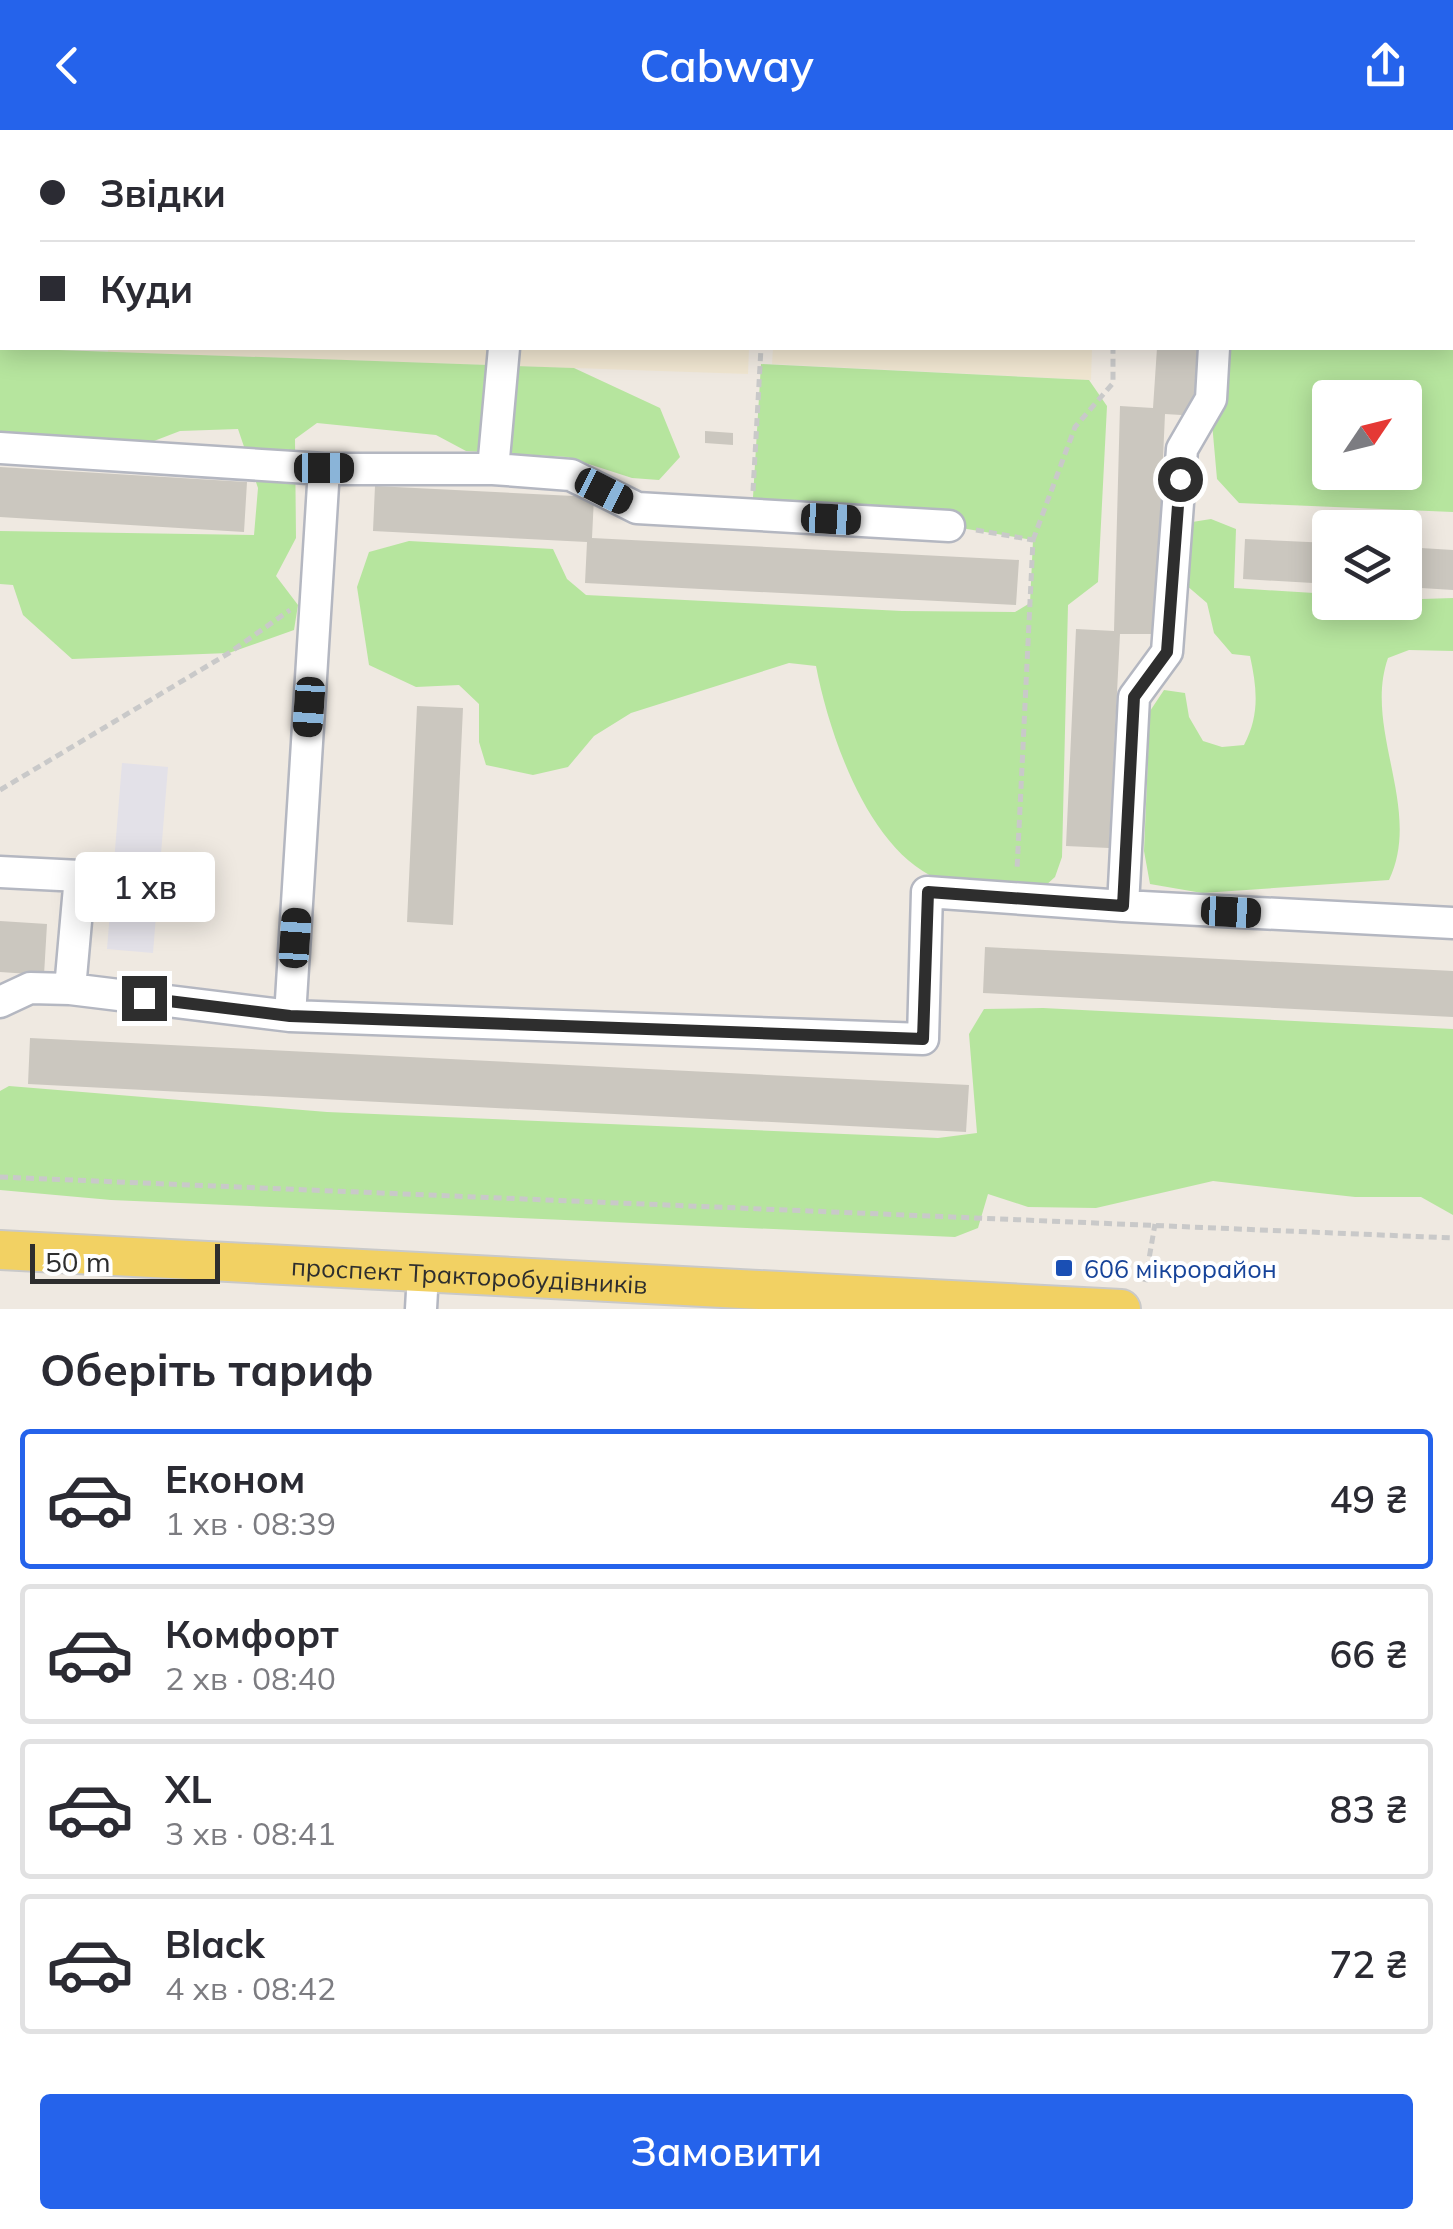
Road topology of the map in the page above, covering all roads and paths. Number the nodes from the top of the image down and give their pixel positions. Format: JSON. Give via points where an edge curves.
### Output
{"nodes":[{"id":1,"x":504,"y":350,"type":"edge"},
{"id":2,"x":762,"y":350,"type":"edge"},
{"id":3,"x":1114,"y":350,"type":"edge"},
{"id":4,"x":1214,"y":350,"type":"edge"},
{"id":5,"x":0,"y":448,"type":"edge"},
{"id":6,"x":324,"y":468,"type":"junction"},
{"id":7,"x":494,"y":469,"type":"junction"},
{"id":8,"x":752,"y":514,"type":"junction"},
{"id":9,"x":949,"y":526,"type":"joint"},
{"id":10,"x":1033,"y":540,"type":"junction"},
{"id":11,"x":316,"y":592,"type":"junction"},
{"id":12,"x":0,"y":790,"type":"edge"},
{"id":13,"x":0,"y":872,"type":"edge"},
{"id":14,"x":1016,"y":898,"type":"junction"},
{"id":15,"x":1123,"y":906,"type":"junction"},
{"id":16,"x":1453,"y":923,"type":"edge"},
{"id":17,"x":70,"y":989,"type":"junction"},
{"id":18,"x":0,"y":1002,"type":"edge"},
{"id":19,"x":290,"y":1016,"type":"junction"},
{"id":20,"x":0,"y":1177,"type":"edge"},
{"id":21,"x":1155,"y":1224,"type":"junction"},
{"id":22,"x":1453,"y":1238,"type":"edge"},
{"id":23,"x":0,"y":1250,"type":"edge"},
{"id":24,"x":422,"y":1291,"type":"edge"},
{"id":25,"x":1133,"y":1296,"type":"edge"}],
"edges":[{"from":1,"to":7,"type":"lane"},
{"from":2,"to":8,"type":"path"},
{"from":3,"to":10,"type":"path","via":[[1113,383],[1075,426]]},
{"from":4,"to":15,"type":"lane","via":[[1211,399],[1182,449],[1167,652],[1134,697]]},
{"from":5,"to":6,"type":"lane"},
{"from":6,"to":7,"type":"lane"},
{"from":6,"to":11,"type":"lane"},
{"from":7,"to":8,"type":"lane","via":[[571,474],[636,508]]},
{"from":8,"to":9,"type":"lane"},
{"from":9,"to":10,"type":"path"},
{"from":10,"to":14,"type":"path"},
{"from":11,"to":12,"type":"path","via":[[229,653]]},
{"from":11,"to":19,"type":"lane"},
{"from":13,"to":17,"type":"lane","via":[[80,876]]},
{"from":14,"to":15,"type":"lane"},
{"from":14,"to":19,"type":"lane","via":[[928,892],[923,1039]]},
{"from":15,"to":16,"type":"lane"},
{"from":17,"to":18,"type":"lane","via":[[30,988]]},
{"from":17,"to":19,"type":"lane"},
{"from":20,"to":21,"type":"path"},
{"from":21,"to":22,"type":"path"},
{"from":21,"to":25,"type":"path"},
{"from":23,"to":24,"type":"main road","name":"проспект Тракторобудівників"},
{"from":24,"to":25,"type":"main road","name":"проспект Тракторобудівників"}]}
